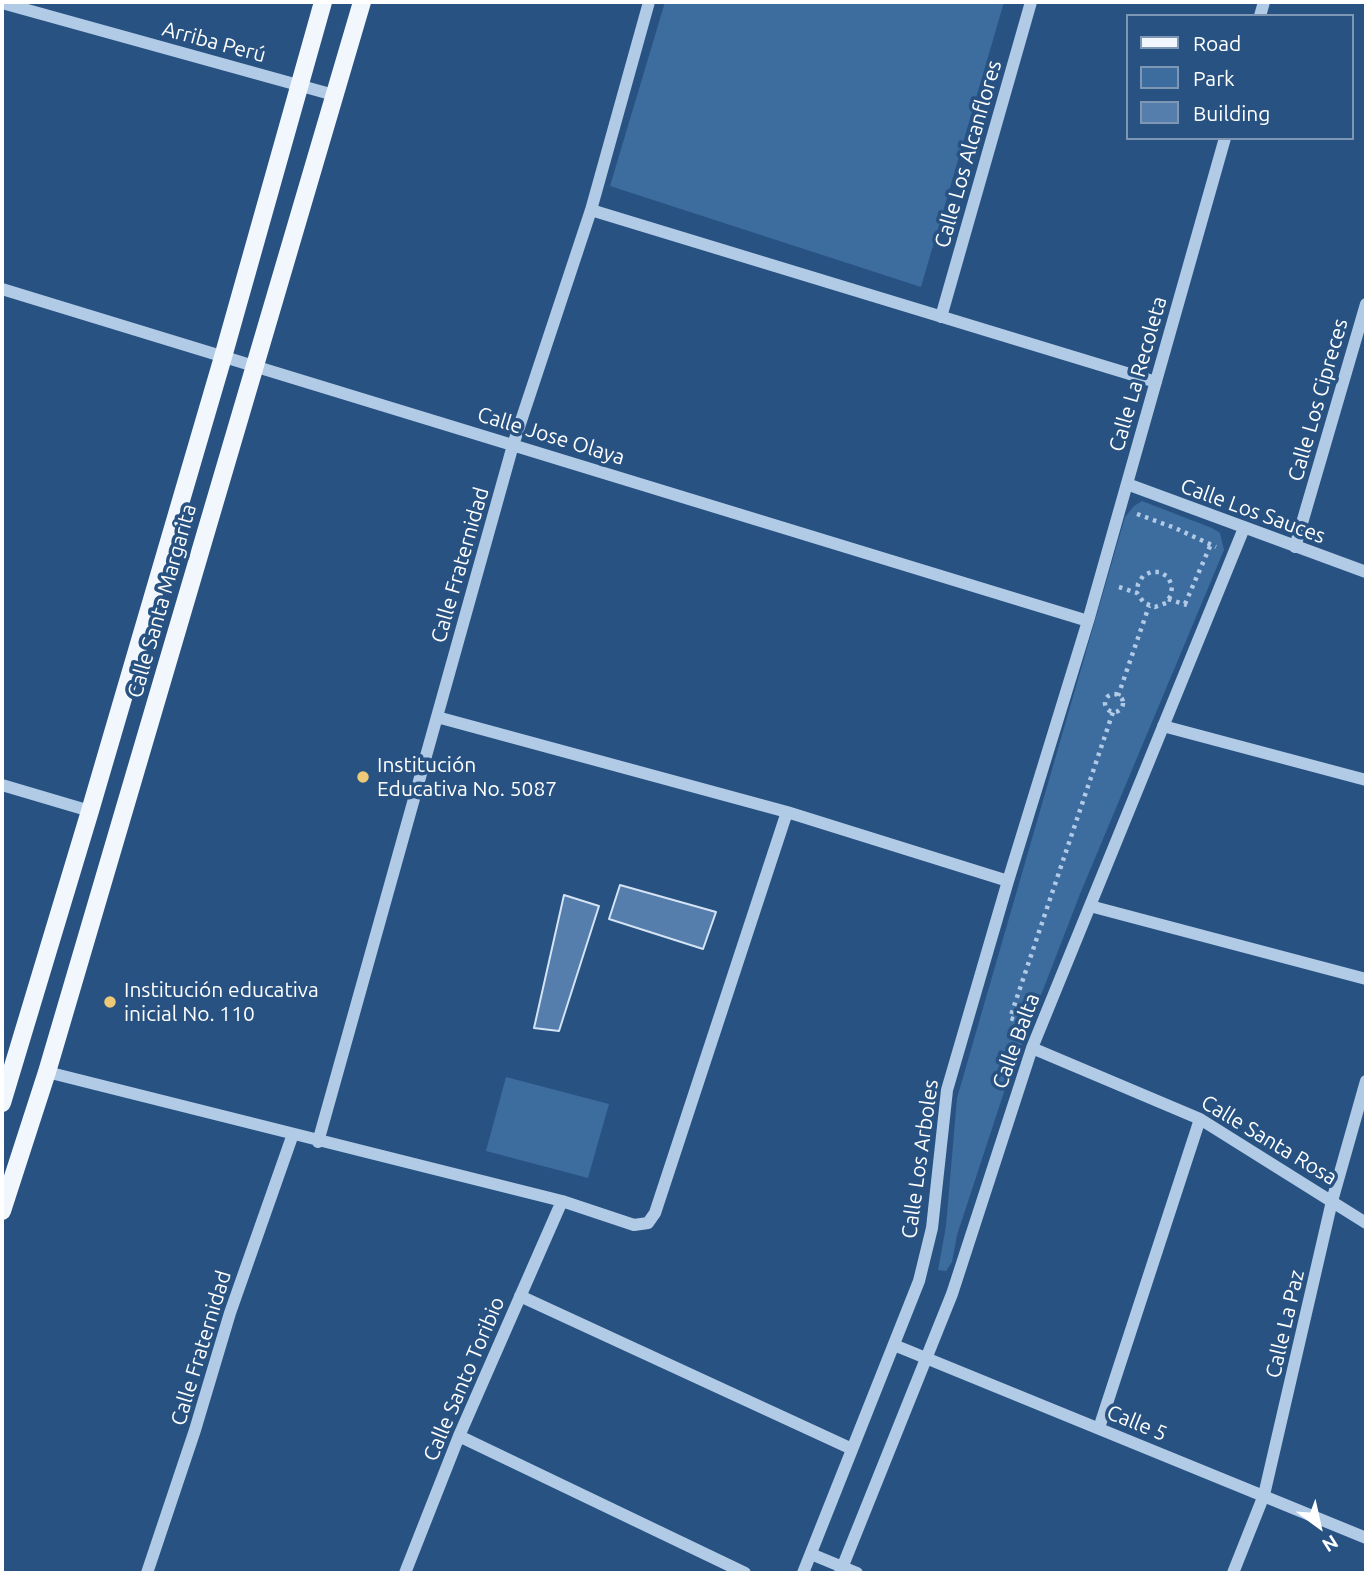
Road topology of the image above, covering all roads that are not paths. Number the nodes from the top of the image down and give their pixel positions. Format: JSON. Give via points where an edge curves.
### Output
{"nodes":[{"id":1,"x":323,"y":2,"type":"edge"},
{"id":2,"x":362,"y":2,"type":"edge"},
{"id":3,"x":649,"y":2,"type":"edge"},
{"id":4,"x":1031,"y":2,"type":"edge"},
{"id":5,"x":11,"y":4,"type":"edge"},
{"id":6,"x":298,"y":85,"type":"junction"},
{"id":7,"x":334,"y":95,"type":"junction"},
{"id":8,"x":1224,"y":140,"type":"edge"},
{"id":9,"x":591,"y":210,"type":"junction"},
{"id":10,"x":2,"y":289,"type":"edge"},
{"id":11,"x":1366,"y":304,"type":"edge"},
{"id":12,"x":941,"y":317,"type":"junction"},
{"id":13,"x":223,"y":357,"type":"junction"},
{"id":14,"x":254,"y":366,"type":"junction"},
{"id":15,"x":1156,"y":382,"type":"junction"},
{"id":16,"x":513,"y":445,"type":"junction"},
{"id":17,"x":1127,"y":484,"type":"junction"},
{"id":18,"x":1244,"y":528,"type":"junction"},
{"id":19,"x":1295,"y":547,"type":"junction"},
{"id":20,"x":1366,"y":572,"type":"edge"},
{"id":21,"x":1088,"y":621,"type":"junction"},
{"id":22,"x":437,"y":717,"type":"junction"},
{"id":23,"x":1163,"y":726,"type":"junction"},
{"id":24,"x":1366,"y":780,"type":"edge"},
{"id":25,"x":2,"y":785,"type":"edge"},
{"id":26,"x":90,"y":811,"type":"junction"},
{"id":27,"x":787,"y":812,"type":"junction"},
{"id":28,"x":1008,"y":881,"type":"junction"},
{"id":29,"x":1090,"y":906,"type":"junction"},
{"id":30,"x":1366,"y":979,"type":"edge"},
{"id":31,"x":1032,"y":1048,"type":"junction"},
{"id":32,"x":8,"y":1065,"type":"edge"},
{"id":33,"x":47,"y":1073,"type":"junction"},
{"id":34,"x":1366,"y":1081,"type":"edge"},
{"id":35,"x":2,"y":1103,"type":"edge"},
{"id":36,"x":1200,"y":1119,"type":"junction"},
{"id":37,"x":293,"y":1134,"type":"junction"},
{"id":38,"x":318,"y":1142,"type":"junction"},
{"id":39,"x":562,"y":1201,"type":"junction"},
{"id":40,"x":1332,"y":1201,"type":"junction"},
{"id":41,"x":2,"y":1211,"type":"edge"},
{"id":42,"x":1366,"y":1223,"type":"edge"},
{"id":43,"x":520,"y":1296,"type":"junction"},
{"id":44,"x":894,"y":1345,"type":"junction"},
{"id":45,"x":927,"y":1359,"type":"junction"},
{"id":46,"x":1099,"y":1428,"type":"junction"},
{"id":47,"x":459,"y":1436,"type":"junction"},
{"id":48,"x":852,"y":1449,"type":"junction"},
{"id":49,"x":1264,"y":1495,"type":"junction"},
{"id":50,"x":1366,"y":1538,"type":"edge"},
{"id":51,"x":811,"y":1554,"type":"junction"},
{"id":52,"x":841,"y":1570,"type":"edge"},
{"id":53,"x":146,"y":1573,"type":"edge"},
{"id":54,"x":405,"y":1573,"type":"edge"},
{"id":55,"x":745,"y":1573,"type":"edge"},
{"id":56,"x":803,"y":1573,"type":"edge"},
{"id":57,"x":857,"y":1573,"type":"edge"},
{"id":58,"x":1234,"y":1573,"type":"edge"}],
"edges":[{"from":1,"to":6,"type":"main road","name":"Calle Santa Margarita"},
{"from":2,"to":7,"type":"main road","name":"Calle Santa Margarita"},
{"from":3,"to":9,"type":"street","name":"Calle Fraternidad"},
{"from":4,"to":12,"type":"street","name":"Calle Los Alcanflores"},
{"from":5,"to":6,"type":"street","name":"Arriba Perú"},
{"from":6,"to":7,"type":"street","name":"Arriba Perú"},
{"from":6,"to":13,"type":"main road","name":"Calle Santa Margarita"},
{"from":7,"to":14,"type":"main road","name":"Calle Santa Margarita"},
{"from":8,"to":15,"type":"street","name":"Calle La Recoleta"},
{"from":9,"to":12,"type":"street"},
{"from":9,"to":16,"type":"street","name":"Calle Fraternidad"},
{"from":10,"to":13,"type":"street","name":"Calle Jose Olaya"},
{"from":11,"to":19,"type":"street","name":"Calle Los Cipreces"},
{"from":12,"to":15,"type":"street"},
{"from":13,"to":14,"type":"street","name":"Calle Jose Olaya"},
{"from":13,"to":26,"type":"main road","name":"Calle Santa Margarita"},
{"from":14,"to":16,"type":"street","name":"Calle Jose Olaya"},
{"from":14,"to":33,"type":"main road","name":"Calle Santa Margarita"},
{"from":15,"to":17,"type":"street","name":"Calle La Recoleta"},
{"from":16,"to":21,"type":"street","name":"Calle Jose Olaya"},
{"from":16,"to":22,"type":"street","name":"Calle Fraternidad"},
{"from":17,"to":18,"type":"street","name":"Calle Los Sauces"},
{"from":17,"to":21,"type":"street","name":"Calle La Recoleta"},
{"from":18,"to":19,"type":"street","name":"Calle Los Sauces"},
{"from":18,"to":23,"type":"street","name":"Calle Balta"},
{"from":19,"to":20,"type":"street","name":"Calle Los Sauces"},
{"from":21,"to":28,"type":"street","name":"Calle Los Arboles"},
{"from":22,"to":27,"type":"street"},
{"from":22,"to":38,"type":"street","name":"Calle Fraternidad"},
{"from":23,"to":24,"type":"street"},
{"from":23,"to":29,"type":"street","name":"Calle Balta"},
{"from":25,"to":26,"type":"street"},
{"from":26,"to":32,"type":"main road","name":"Calle Santa Margarita"},
{"from":27,"to":28,"type":"street"},
{"from":27,"to":39,"type":"street","via":[[655,1213],[648,1223],[634,1225]]},
{"from":28,"to":44,"type":"street","name":"Calle Los Arboles","via":[[947,1090],[932,1228],[919,1281]]},
{"from":29,"to":30,"type":"street"},
{"from":29,"to":31,"type":"street","name":"Calle Balta"},
{"from":31,"to":36,"type":"street","name":"Calle Santa Rosa"},
{"from":31,"to":45,"type":"street","name":"Calle Balta"},
{"from":32,"to":35,"type":"main road","name":"Calle Santa Margarita"},
{"from":33,"to":37,"type":"street"},
{"from":33,"to":41,"type":"main road","name":"Calle Santa Margarita"},
{"from":34,"to":40,"type":"street","name":"Calle La Paz"},
{"from":36,"to":40,"type":"street","name":"Calle Santa Rosa"},
{"from":36,"to":46,"type":"street"},
{"from":37,"to":38,"type":"street"},
{"from":37,"to":53,"type":"street","name":"Calle Fraternidad"},
{"from":38,"to":39,"type":"street"},
{"from":39,"to":43,"type":"street","name":"Calle Santo Toribio"},
{"from":40,"to":42,"type":"street","name":"Calle Santa Rosa"},
{"from":40,"to":49,"type":"street","name":"Calle La Paz"},
{"from":43,"to":47,"type":"street","name":"Calle Santo Toribio"},
{"from":43,"to":48,"type":"street"},
{"from":44,"to":45,"type":"street","name":"Calle 5"},
{"from":44,"to":48,"type":"street","name":"Calle Los Arboles"},
{"from":45,"to":46,"type":"street","name":"Calle 5"},
{"from":45,"to":52,"type":"street","name":"Calle Balta"},
{"from":46,"to":49,"type":"street","name":"Calle 5"},
{"from":47,"to":54,"type":"street","name":"Calle Santo Toribio"},
{"from":47,"to":55,"type":"street"},
{"from":48,"to":51,"type":"street","name":"Calle Los Arboles"},
{"from":49,"to":50,"type":"street","name":"Calle 5"},
{"from":49,"to":58,"type":"street","name":"Calle La Paz"},
{"from":51,"to":52,"type":"street"},
{"from":51,"to":56,"type":"street","name":"Calle Los Arboles"},
{"from":52,"to":57,"type":"street"}]}
